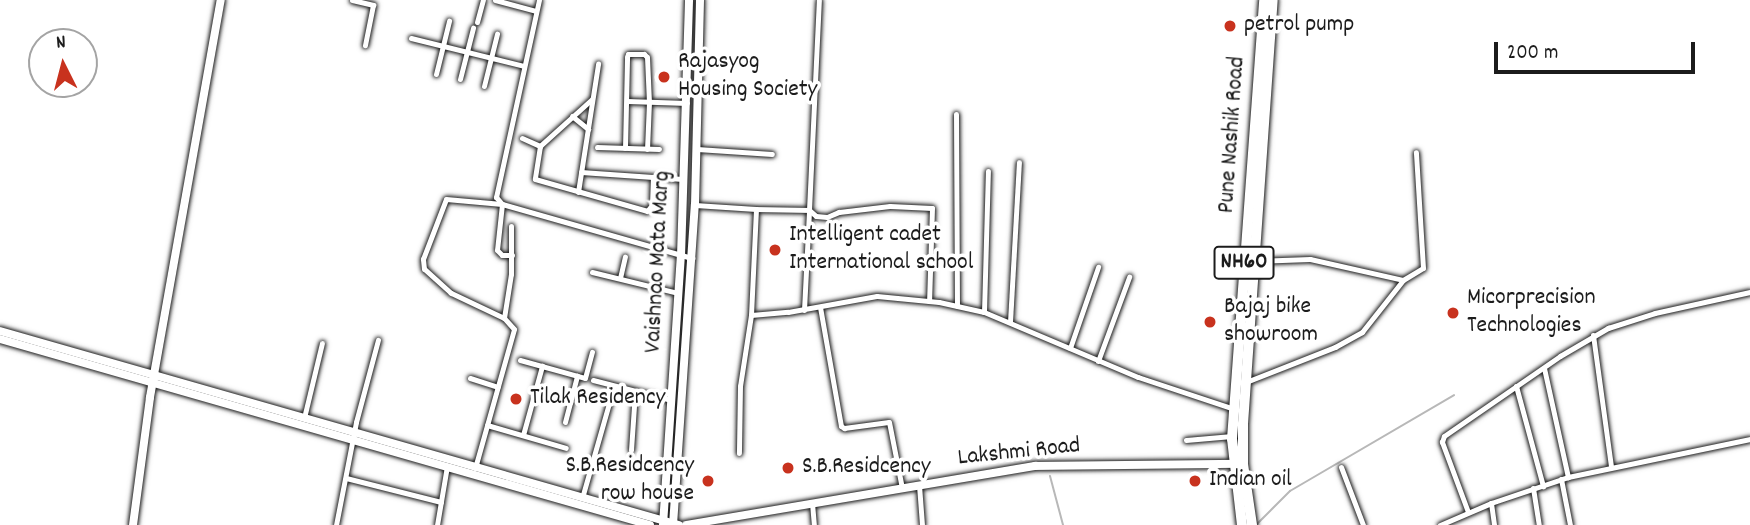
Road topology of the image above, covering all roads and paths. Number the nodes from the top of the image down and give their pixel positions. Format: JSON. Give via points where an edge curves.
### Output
{"nodes":[{"id":1,"x":221,"y":0,"type":"edge"},
{"id":2,"x":352,"y":0,"type":"edge"},
{"id":3,"x":483,"y":0,"type":"edge"},
{"id":4,"x":495,"y":0,"type":"edge"},
{"id":5,"x":539,"y":0,"type":"edge"},
{"id":6,"x":689,"y":0,"type":"edge"},
{"id":7,"x":700,"y":0,"type":"edge"},
{"id":8,"x":819,"y":0,"type":"edge"},
{"id":9,"x":1264,"y":0,"type":"edge"},
{"id":10,"x":1273,"y":0,"type":"edge"},
{"id":11,"x":536,"y":11,"type":"junction"},
{"id":12,"x":449,"y":21,"type":"dead end"},
{"id":13,"x":477,"y":22,"type":"dead end"},
{"id":14,"x":473,"y":28,"type":"dead end"},
{"id":15,"x":497,"y":34,"type":"dead end"},
{"id":16,"x":411,"y":38,"type":"dead end"},
{"id":17,"x":365,"y":45,"type":"dead end"},
{"id":18,"x":444,"y":46,"type":"junction"},
{"id":19,"x":466,"y":52,"type":"junction"},
{"id":20,"x":491,"y":58,"type":"junction"},
{"id":21,"x":598,"y":64,"type":"dead end"},
{"id":22,"x":524,"y":66,"type":"junction"},
{"id":23,"x":436,"y":74,"type":"dead end"},
{"id":24,"x":460,"y":79,"type":"dead end"},
{"id":25,"x":484,"y":86,"type":"dead end"},
{"id":26,"x":592,"y":99,"type":"junction"},
{"id":27,"x":627,"y":101,"type":"junction"},
{"id":28,"x":649,"y":102,"type":"junction"},
{"id":29,"x":687,"y":103,"type":"junction"},
{"id":30,"x":956,"y":114,"type":"dead end"},
{"id":31,"x":572,"y":116,"type":"junction"},
{"id":32,"x":588,"y":129,"type":"junction"},
{"id":33,"x":522,"y":138,"type":"dead end"},
{"id":34,"x":540,"y":146,"type":"junction"},
{"id":35,"x":597,"y":147,"type":"dead end"},
{"id":36,"x":625,"y":148,"type":"junction"},
{"id":37,"x":647,"y":149,"type":"junction"},
{"id":38,"x":659,"y":149,"type":"dead end"},
{"id":39,"x":697,"y":149,"type":"junction"},
{"id":40,"x":1416,"y":152,"type":"dead end"},
{"id":41,"x":772,"y":154,"type":"dead end"},
{"id":42,"x":1019,"y":162,"type":"dead end"},
{"id":43,"x":988,"y":171,"type":"dead end"},
{"id":44,"x":581,"y":172,"type":"junction"},
{"id":45,"x":653,"y":177,"type":"junction"},
{"id":46,"x":683,"y":179,"type":"junction"},
{"id":47,"x":578,"y":192,"type":"junction"},
{"id":48,"x":502,"y":204,"type":"junction"},
{"id":49,"x":695,"y":205,"type":"junction"},
{"id":50,"x":756,"y":209,"type":"junction"},
{"id":51,"x":809,"y":210,"type":"junction"},
{"id":52,"x":510,"y":226,"type":"dead end"},
{"id":53,"x":512,"y":255,"type":"junction"},
{"id":54,"x":681,"y":256,"type":"junction"},
{"id":55,"x":625,"y":257,"type":"dead end"},
{"id":56,"x":692,"y":258,"type":"junction"},
{"id":57,"x":1254,"y":261,"type":"junction"},
{"id":58,"x":1098,"y":267,"type":"dead end"},
{"id":59,"x":592,"y":272,"type":"dead end"},
{"id":60,"x":1129,"y":277,"type":"dead end"},
{"id":61,"x":620,"y":278,"type":"junction"},
{"id":62,"x":1403,"y":280,"type":"junction"},
{"id":63,"x":1750,"y":292,"type":"edge"},
{"id":64,"x":678,"y":293,"type":"junction"},
{"id":65,"x":929,"y":301,"type":"junction"},
{"id":66,"x":957,"y":306,"type":"junction"},
{"id":67,"x":820,"y":307,"type":"junction"},
{"id":68,"x":803,"y":310,"type":"junction"},
{"id":69,"x":984,"y":313,"type":"junction"},
{"id":70,"x":751,"y":316,"type":"junction"},
{"id":71,"x":504,"y":318,"type":"junction"},
{"id":72,"x":1010,"y":322,"type":"junction"},
{"id":73,"x":0,"y":331,"type":"edge"},
{"id":74,"x":1593,"y":335,"type":"junction"},
{"id":75,"x":0,"y":339,"type":"edge"},
{"id":76,"x":378,"y":340,"type":"dead end"},
{"id":77,"x":322,"y":343,"type":"dead end"},
{"id":78,"x":1070,"y":348,"type":"junction"},
{"id":79,"x":592,"y":352,"type":"dead end"},
{"id":80,"x":520,"y":360,"type":"dead end"},
{"id":81,"x":1098,"y":361,"type":"junction"},
{"id":82,"x":542,"y":366,"type":"junction"},
{"id":83,"x":1544,"y":368,"type":"junction"},
{"id":84,"x":576,"y":376,"type":"junction"},
{"id":85,"x":470,"y":378,"type":"dead end"},
{"id":86,"x":154,"y":379,"type":"junction"},
{"id":87,"x":593,"y":380,"type":"dead end"},
{"id":88,"x":1245,"y":383,"type":"junction"},
{"id":89,"x":1516,"y":386,"type":"junction"},
{"id":90,"x":498,"y":387,"type":"junction"},
{"id":91,"x":614,"y":387,"type":"junction"},
{"id":92,"x":635,"y":392,"type":"junction"},
{"id":93,"x":671,"y":400,"type":"junction"},
{"id":94,"x":1234,"y":409,"type":"junction"},
{"id":95,"x":304,"y":417,"type":"junction"},
{"id":96,"x":565,"y":422,"type":"dead end"},
{"id":97,"x":487,"y":425,"type":"junction"},
{"id":98,"x":302,"y":427,"type":"junction"},
{"id":99,"x":354,"y":431,"type":"junction"},
{"id":100,"x":523,"y":435,"type":"junction"},
{"id":101,"x":1233,"y":436,"type":"junction"},
{"id":102,"x":1750,"y":439,"type":"edge"},
{"id":103,"x":1186,"y":440,"type":"dead end"},
{"id":104,"x":352,"y":441,"type":"junction"},
{"id":105,"x":566,"y":448,"type":"dead end"},
{"id":106,"x":631,"y":450,"type":"dead end"},
{"id":107,"x":739,"y":453,"type":"dead end"},
{"id":108,"x":447,"y":462,"type":"junction"},
{"id":109,"x":1239,"y":464,"type":"junction"},
{"id":110,"x":1341,"y":467,"type":"dead end"},
{"id":111,"x":1611,"y":467,"type":"junction"},
{"id":112,"x":474,"y":470,"type":"junction"},
{"id":113,"x":1568,"y":477,"type":"junction"},
{"id":114,"x":346,"y":478,"type":"junction"},
{"id":115,"x":1561,"y":479,"type":"junction"},
{"id":116,"x":919,"y":485,"type":"junction"},
{"id":117,"x":1543,"y":486,"type":"junction"},
{"id":118,"x":902,"y":488,"type":"junction"},
{"id":119,"x":1533,"y":488,"type":"junction"},
{"id":120,"x":581,"y":501,"type":"junction"},
{"id":121,"x":441,"y":502,"type":"junction"},
{"id":122,"x":812,"y":503,"type":"junction"},
{"id":123,"x":1491,"y":503,"type":"junction"},
{"id":124,"x":1468,"y":512,"type":"junction"},
{"id":125,"x":1458,"y":517,"type":"junction"},
{"id":126,"x":717,"y":522,"type":"edge"},
{"id":127,"x":670,"y":523,"type":"edge"},
{"id":128,"x":437,"y":524,"type":"edge"},
{"id":129,"x":133,"y":525,"type":"edge"},
{"id":130,"x":336,"y":525,"type":"edge"},
{"id":131,"x":445,"y":525,"type":"edge"},
{"id":132,"x":650,"y":525,"type":"edge"},
{"id":133,"x":686,"y":525,"type":"edge"},
{"id":134,"x":814,"y":525,"type":"edge"},
{"id":135,"x":922,"y":525,"type":"edge"},
{"id":136,"x":1242,"y":525,"type":"edge"},
{"id":137,"x":1252,"y":525,"type":"edge"},
{"id":138,"x":1363,"y":525,"type":"edge"},
{"id":139,"x":1440,"y":525,"type":"edge"},
{"id":140,"x":1460,"y":525,"type":"edge"},
{"id":141,"x":1494,"y":525,"type":"edge"},
{"id":142,"x":1539,"y":525,"type":"edge"},
{"id":143,"x":1570,"y":525,"type":"edge"}],
"edges":[{"from":1,"to":86,"type":"main road"},
{"from":2,"to":17,"type":"street","via":[[373,5]]},
{"from":3,"to":13,"type":"street"},
{"from":4,"to":11,"type":"street"},
{"from":5,"to":11,"type":"street"},
{"from":6,"to":29,"type":"main road","name":"Vaishnao Mata Marg"},
{"from":7,"to":39,"type":"main road","name":"Vaishnao Mata Marg"},
{"from":8,"to":51,"type":"street"},
{"from":9,"to":94,"type":"highway","name":"Pune Nashik Road","number":"NH60"},
{"from":10,"to":57,"type":"highway","name":"Pune Nashik Road","number":"NH60"},
{"from":11,"to":22,"type":"street"},
{"from":12,"to":18,"type":"street"},
{"from":14,"to":19,"type":"street"},
{"from":15,"to":20,"type":"street"},
{"from":16,"to":18,"type":"street"},
{"from":18,"to":19,"type":"street"},
{"from":18,"to":23,"type":"street"},
{"from":19,"to":20,"type":"street"},
{"from":19,"to":24,"type":"street"},
{"from":20,"to":22,"type":"street"},
{"from":20,"to":25,"type":"street"},
{"from":21,"to":26,"type":"street"},
{"from":22,"to":48,"type":"street","via":[[495,192]]},
{"from":26,"to":31,"type":"street"},
{"from":26,"to":32,"type":"street"},
{"from":27,"to":28,"type":"street"},
{"from":27,"to":28,"type":"street","via":[[628,54],[644,54]]},
{"from":27,"to":36,"type":"street"},
{"from":28,"to":29,"type":"street"},
{"from":28,"to":37,"type":"street"},
{"from":29,"to":46,"type":"main road","name":"Vaishnao Mata Marg"},
{"from":30,"to":66,"type":"street"},
{"from":31,"to":32,"type":"street"},
{"from":31,"to":34,"type":"street"},
{"from":32,"to":44,"type":"street"},
{"from":33,"to":34,"type":"street"},
{"from":34,"to":47,"type":"street","via":[[535,179]]},
{"from":35,"to":36,"type":"street"},
{"from":36,"to":37,"type":"street"},
{"from":37,"to":38,"type":"street"},
{"from":39,"to":41,"type":"street"},
{"from":39,"to":49,"type":"main road","name":"Vaishnao Mata Marg"},
{"from":40,"to":62,"type":"street","via":[[1424,263],[1419,273]]},
{"from":42,"to":72,"type":"street"},
{"from":43,"to":69,"type":"street"},
{"from":44,"to":45,"type":"street"},
{"from":44,"to":47,"type":"street"},
{"from":45,"to":46,"type":"street"},
{"from":45,"to":47,"type":"street","via":[[652,205],[647,211]]},
{"from":46,"to":54,"type":"main road","name":"Vaishnao Mata Marg"},
{"from":48,"to":53,"type":"street","via":[[497,250]]},
{"from":48,"to":54,"type":"street"},
{"from":48,"to":71,"type":"street","via":[[446,199],[423,260],[424,269],[451,293]]},
{"from":49,"to":50,"type":"street"},
{"from":49,"to":56,"type":"main road","name":"Vaishnao Mata Marg"},
{"from":50,"to":51,"type":"street"},
{"from":50,"to":70,"type":"street"},
{"from":51,"to":65,"type":"street","via":[[827,217],[890,206],[932,208]]},
{"from":51,"to":68,"type":"street"},
{"from":52,"to":53,"type":"street"},
{"from":53,"to":71,"type":"street"},
{"from":54,"to":56,"type":"street"},
{"from":54,"to":64,"type":"main road","name":"Vaishnao Mata Marg"},
{"from":55,"to":61,"type":"street"},
{"from":56,"to":127,"type":"main road","name":"Vaishnao Mata Marg"},
{"from":57,"to":62,"type":"street","via":[[1310,259]]},
{"from":57,"to":88,"type":"highway","name":"Pune Nashik Road","number":"NH60"},
{"from":58,"to":78,"type":"street"},
{"from":59,"to":61,"type":"street"},
{"from":60,"to":81,"type":"street"},
{"from":61,"to":64,"type":"street"},
{"from":62,"to":88,"type":"street","via":[[1362,332]]},
{"from":63,"to":74,"type":"street","via":[[1655,313]]},
{"from":64,"to":93,"type":"main road","name":"Vaishnao Mata Marg"},
{"from":65,"to":66,"type":"street"},
{"from":65,"to":67,"type":"street","via":[[877,296]]},
{"from":66,"to":69,"type":"street"},
{"from":67,"to":68,"type":"street"},
{"from":67,"to":118,"type":"street","via":[[841,426],[889,422]]},
{"from":68,"to":70,"type":"street"},
{"from":69,"to":72,"type":"street"},
{"from":70,"to":107,"type":"street","via":[[740,386]]},
{"from":71,"to":90,"type":"street","via":[[514,330]]},
{"from":72,"to":78,"type":"street"},
{"from":73,"to":86,"type":"main road"},
{"from":74,"to":83,"type":"street"},
{"from":74,"to":111,"type":"street"},
{"from":75,"to":86,"type":"main road"},
{"from":76,"to":99,"type":"street"},
{"from":77,"to":95,"type":"street"},
{"from":78,"to":81,"type":"street"},
{"from":79,"to":84,"type":"street","via":[[585,378]]},
{"from":80,"to":82,"type":"street"},
{"from":81,"to":94,"type":"street"},
{"from":82,"to":84,"type":"street"},
{"from":82,"to":100,"type":"street"},
{"from":83,"to":89,"type":"street"},
{"from":83,"to":113,"type":"street"},
{"from":84,"to":96,"type":"street"},
{"from":85,"to":90,"type":"street"},
{"from":86,"to":95,"type":"main road"},
{"from":86,"to":98,"type":"main road"},
{"from":86,"to":129,"type":"main road"},
{"from":87,"to":91,"type":"street"},
{"from":88,"to":109,"type":"highway","name":"Pune Nashik Road","number":"NH60"},
{"from":89,"to":117,"type":"street"},
{"from":89,"to":124,"type":"street","via":[[1442,439]]},
{"from":90,"to":97,"type":"street"},
{"from":91,"to":92,"type":"street"},
{"from":91,"to":120,"type":"street"},
{"from":92,"to":93,"type":"street"},
{"from":92,"to":106,"type":"street"},
{"from":93,"to":127,"type":"main road","name":"Vaishnao Mata Marg"},
{"from":94,"to":101,"type":"highway","name":"Pune Nashik Road","number":"NH60"},
{"from":95,"to":98,"type":"street"},
{"from":95,"to":99,"type":"main road"},
{"from":97,"to":100,"type":"street"},
{"from":97,"to":112,"type":"street"},
{"from":98,"to":104,"type":"main road"},
{"from":99,"to":104,"type":"street"},
{"from":99,"to":108,"type":"main road"},
{"from":100,"to":105,"type":"street"},
{"from":101,"to":103,"type":"street"},
{"from":101,"to":109,"type":"highway","name":"Pune Nashik Road","number":"NH60"},
{"from":102,"to":111,"type":"street"},
{"from":104,"to":108,"type":"main road"},
{"from":104,"to":114,"type":"street"},
{"from":108,"to":112,"type":"main road"},
{"from":108,"to":121,"type":"street"},
{"from":109,"to":116,"type":"main road","name":"Lakshmi Road","via":[[1035,466]]},
{"from":109,"to":136,"type":"highway","name":"Pune Nashik Road","number":"NH60"},
{"from":109,"to":137,"type":"highway","name":"Pune Nashik Road","number":"NH60"},
{"from":110,"to":138,"type":"street"},
{"from":111,"to":113,"type":"street"},
{"from":112,"to":120,"type":"main road"},
{"from":113,"to":115,"type":"street"},
{"from":114,"to":121,"type":"street"},
{"from":114,"to":130,"type":"street"},
{"from":115,"to":117,"type":"street"},
{"from":115,"to":143,"type":"street"},
{"from":116,"to":118,"type":"main road","name":"Lakshmi Road"},
{"from":116,"to":135,"type":"street"},
{"from":117,"to":119,"type":"street"},
{"from":118,"to":122,"type":"main road","name":"Lakshmi Road"},
{"from":119,"to":123,"type":"street"},
{"from":119,"to":142,"type":"street"},
{"from":120,"to":127,"type":"main road"},
{"from":120,"to":132,"type":"main road"},
{"from":121,"to":128,"type":"street"},
{"from":122,"to":126,"type":"main road","name":"Lakshmi Road"},
{"from":122,"to":134,"type":"street"},
{"from":123,"to":124,"type":"street"},
{"from":123,"to":141,"type":"street"},
{"from":124,"to":125,"type":"street"},
{"from":125,"to":139,"type":"street"},
{"from":125,"to":140,"type":"street"},
{"from":126,"to":133,"type":"main road","name":"Lakshmi Road"},
{"from":128,"to":131,"type":"street"}]}
